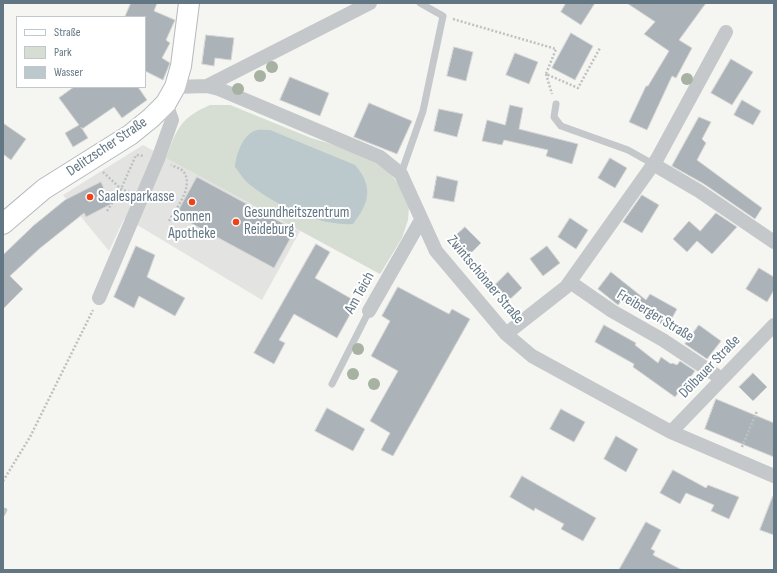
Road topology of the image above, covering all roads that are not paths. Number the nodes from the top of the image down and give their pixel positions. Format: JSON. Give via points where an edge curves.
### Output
{"nodes":[{"id":1,"x":188,"y":3,"type":"edge"},
{"id":2,"x":370,"y":3,"type":"edge"},
{"id":3,"x":420,"y":3,"type":"edge"},
{"id":4,"x":726,"y":32,"type":"dead end"},
{"id":5,"x":207,"y":86,"type":"junction"},
{"id":6,"x":171,"y":95,"type":"junction"},
{"id":7,"x":556,"y":104,"type":"road end"},
{"id":8,"x":653,"y":164,"type":"junction"},
{"id":9,"x":401,"y":174,"type":"junction"},
{"id":10,"x":421,"y":220,"type":"junction"},
{"id":11,"x":3,"y":224,"type":"edge"},
{"id":12,"x":774,"y":242,"type":"edge"},
{"id":13,"x":570,"y":282,"type":"junction"},
{"id":14,"x":99,"y":298,"type":"road end"},
{"id":15,"x":369,"y":311,"type":"joint"},
{"id":16,"x":774,"y":325,"type":"edge"},
{"id":17,"x":506,"y":334,"type":"junction"},
{"id":18,"x":722,"y":379,"type":"junction"},
{"id":19,"x":332,"y":384,"type":"dead end"},
{"id":20,"x":671,"y":432,"type":"junction"},
{"id":21,"x":774,"y":476,"type":"edge"}],
"edges":[{"from":1,"to":6,"type":"main road","name":"Delitzscher Straße","via":[[181,66]]},
{"from":2,"to":5,"type":"street"},
{"from":3,"to":9,"type":"lane","via":[[443,16],[422,111]]},
{"from":4,"to":8,"type":"street"},
{"from":5,"to":6,"type":"street","name":"Zwintschönaer Straße"},
{"from":5,"to":9,"type":"street","name":"Zwintschönaer Straße","via":[[380,157]]},
{"from":6,"to":11,"type":"main road","name":"Delitzscher Straße","via":[[151,118],[130,135],[44,189]]},
{"from":6,"to":14,"type":"street","via":[[172,120]]},
{"from":7,"to":8,"type":"lane","via":[[554,117],[561,126],[628,150]]},
{"from":8,"to":12,"type":"street"},
{"from":8,"to":13,"type":"street"},
{"from":9,"to":10,"type":"street","name":"Zwintschönaer Straße"},
{"from":10,"to":15,"type":"street","name":"Am Teich"},
{"from":10,"to":17,"type":"street","name":"Zwintschönaer Straße","via":[[436,251]]},
{"from":13,"to":17,"type":"street"},
{"from":13,"to":18,"type":"street","name":"Freiberger Straße"},
{"from":15,"to":19,"type":"lane","name":"Am Teich"},
{"from":16,"to":18,"type":"street","name":"Dölbauer Straße"},
{"from":17,"to":20,"type":"street","name":"Zwintschönaer Straße","via":[[532,356]]},
{"from":18,"to":20,"type":"street","name":"Dölbauer Straße"},
{"from":20,"to":21,"type":"street","name":"Zwintschönaer Straße"}]}
